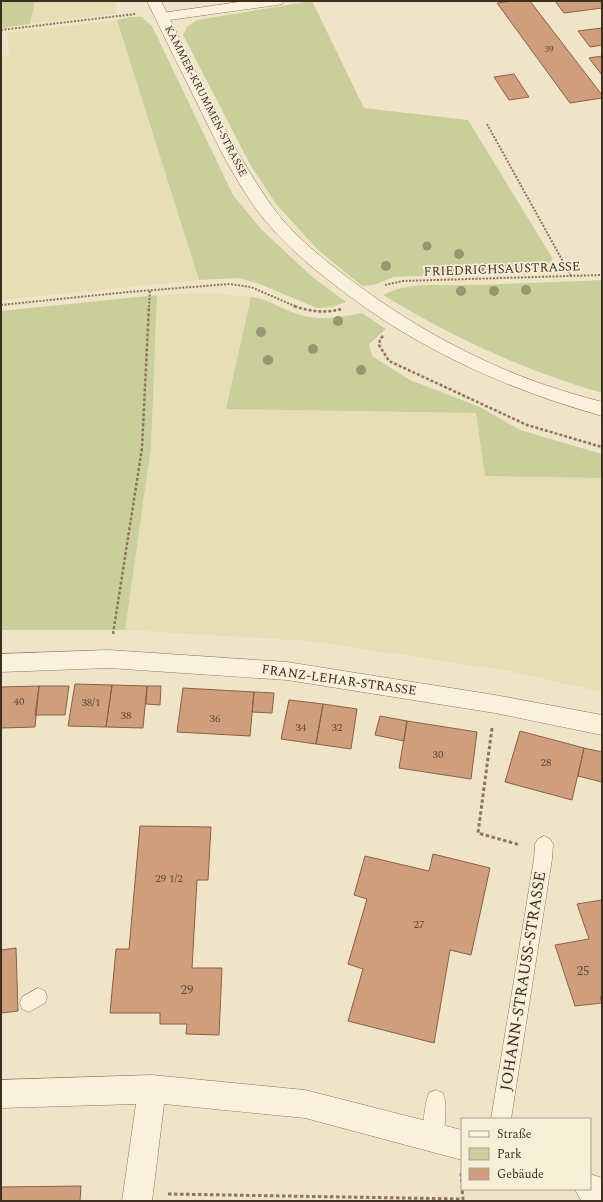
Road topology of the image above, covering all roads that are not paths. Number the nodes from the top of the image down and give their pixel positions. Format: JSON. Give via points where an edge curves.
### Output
{"nodes":[{"id":1,"x":277,"y":1,"type":"edge"},
{"id":2,"x":158,"y":9,"type":"edge"},
{"id":3,"x":602,"y":409,"type":"edge"},
{"id":4,"x":1,"y":663,"type":"edge"},
{"id":5,"x":602,"y":725,"type":"edge"},
{"id":6,"x":544,"y":852,"type":"road end"},
{"id":7,"x":152,"y":1089,"type":"junction"},
{"id":8,"x":1,"y":1094,"type":"edge"},
{"id":9,"x":436,"y":1100,"type":"dead end"},
{"id":10,"x":501,"y":1118,"type":"edge"},
{"id":11,"x":433,"y":1138,"type":"junction"},
{"id":12,"x":461,"y":1146,"type":"edge"},
{"id":13,"x":591,"y":1189,"type":"edge"},
{"id":14,"x":602,"y":1193,"type":"edge"},
{"id":15,"x":138,"y":1197,"type":"edge"}],
"edges":[{"from":1,"to":2,"type":"street"},
{"from":2,"to":3,"type":"street","name":"KAMMER-KRUMMEN-STRASSE","via":[[242,173],[265,209],[313,260],[399,323],[472,362],[540,390]]},
{"from":4,"to":5,"type":"street","name":"FRANZ-LEHAR-STRASSE","via":[[109,659],[287,671],[495,704]]},
{"from":6,"to":10,"type":"lane","name":"JOHANN-STRAUSS-STRASSE"},
{"from":7,"to":8,"type":"street"},
{"from":7,"to":11,"type":"street","via":[[305,1104]]},
{"from":7,"to":15,"type":"street"},
{"from":9,"to":11,"type":"lane"},
{"from":11,"to":12,"type":"street"},
{"from":13,"to":14,"type":"street"}]}
